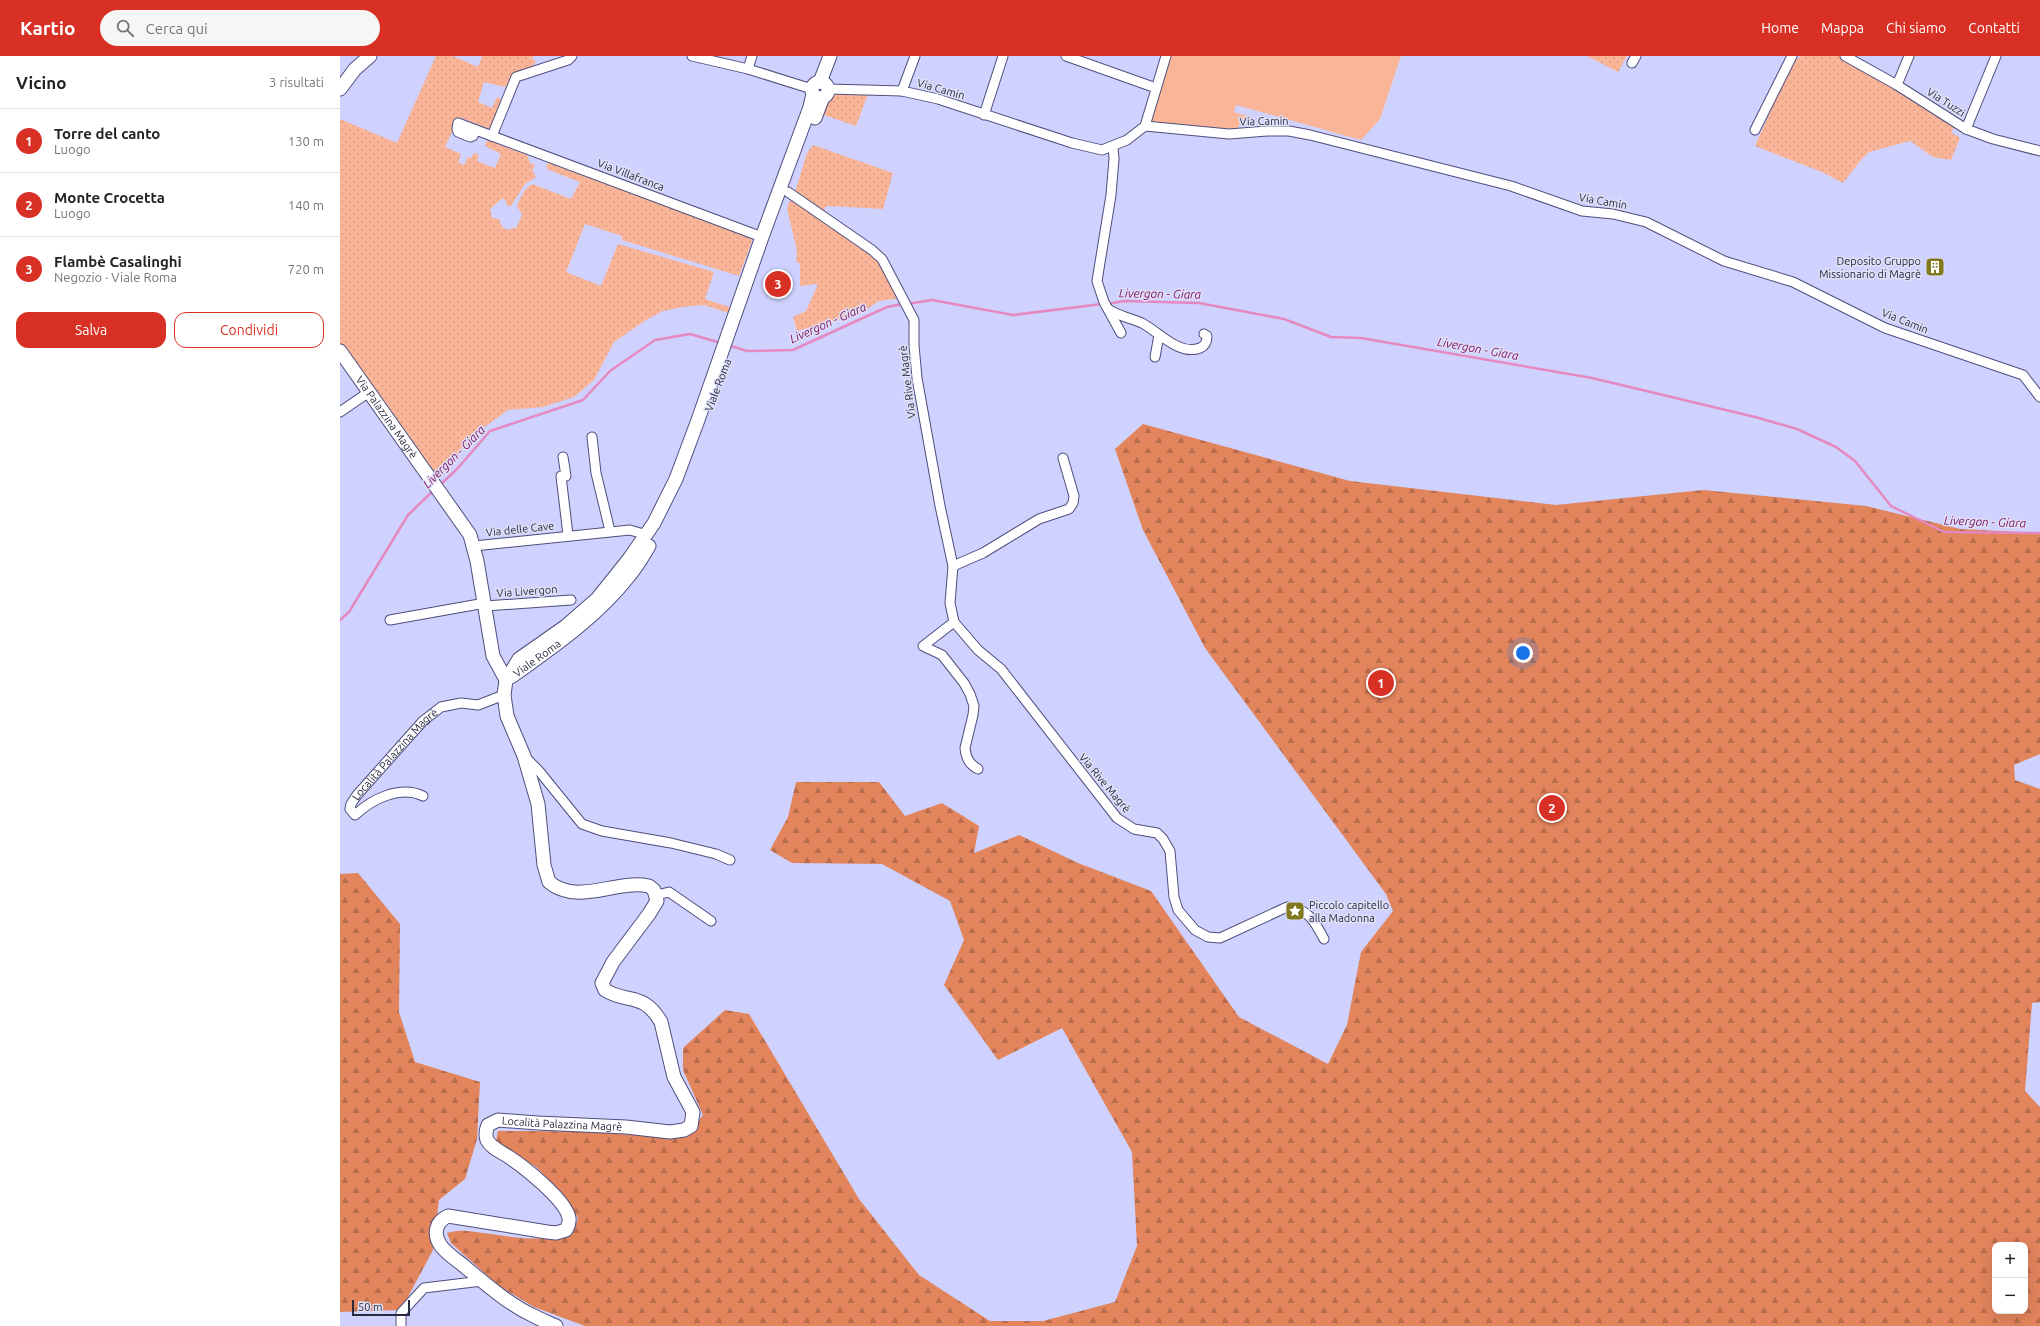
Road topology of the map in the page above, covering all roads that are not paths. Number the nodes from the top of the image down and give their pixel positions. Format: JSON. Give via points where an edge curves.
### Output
{"nodes":[{"id":1,"x":370,"y":56,"type":"edge"},
{"id":2,"x":572,"y":56,"type":"edge"},
{"id":3,"x":692,"y":56,"type":"edge"},
{"id":4,"x":752,"y":56,"type":"edge"},
{"id":5,"x":830,"y":56,"type":"edge"},
{"id":6,"x":915,"y":56,"type":"edge"},
{"id":7,"x":1003,"y":56,"type":"edge"},
{"id":8,"x":1066,"y":56,"type":"edge"},
{"id":9,"x":1166,"y":56,"type":"edge"},
{"id":10,"x":1792,"y":56,"type":"edge"},
{"id":11,"x":1845,"y":56,"type":"edge"},
{"id":12,"x":1909,"y":56,"type":"edge"},
{"id":13,"x":1996,"y":56,"type":"edge"},
{"id":14,"x":748,"y":69,"type":"junction"},
{"id":15,"x":1897,"y":85,"type":"junction"},
{"id":16,"x":1156,"y":88,"type":"junction"},
{"id":17,"x":340,"y":89,"type":"edge"},
{"id":18,"x":819,"y":90,"type":"junction"},
{"id":19,"x":902,"y":91,"type":"junction"},
{"id":20,"x":984,"y":114,"type":"junction"},
{"id":21,"x":1145,"y":126,"type":"junction"},
{"id":22,"x":1966,"y":129,"type":"junction"},
{"id":23,"x":476,"y":130,"type":"dead end"},
{"id":24,"x":1755,"y":130,"type":"dead end"},
{"id":25,"x":492,"y":136,"type":"junction"},
{"id":26,"x":1114,"y":147,"type":"junction"},
{"id":27,"x":2040,"y":151,"type":"edge"},
{"id":28,"x":784,"y":191,"type":"junction"},
{"id":29,"x":766,"y":239,"type":"junction"},
{"id":30,"x":1107,"y":308,"type":"junction"},
{"id":31,"x":1121,"y":333,"type":"dead end"},
{"id":32,"x":1204,"y":334,"type":"dead end"},
{"id":33,"x":1160,"y":335,"type":"junction"},
{"id":34,"x":340,"y":351,"type":"edge"},
{"id":35,"x":1155,"y":357,"type":"dead end"},
{"id":36,"x":369,"y":392,"type":"junction"},
{"id":37,"x":2040,"y":397,"type":"edge"},
{"id":38,"x":709,"y":401,"type":"junction"},
{"id":39,"x":340,"y":412,"type":"edge"},
{"id":40,"x":592,"y":437,"type":"dead end"},
{"id":41,"x":563,"y":457,"type":"dead end"},
{"id":42,"x":1064,"y":458,"type":"dead end"},
{"id":43,"x":610,"y":531,"type":"junction"},
{"id":44,"x":568,"y":536,"type":"junction"},
{"id":45,"x":644,"y":537,"type":"junction"},
{"id":46,"x":474,"y":546,"type":"junction"},
{"id":47,"x":953,"y":566,"type":"junction"},
{"id":48,"x":571,"y":600,"type":"dead end"},
{"id":49,"x":485,"y":604,"type":"junction"},
{"id":50,"x":390,"y":620,"type":"dead end"},
{"id":51,"x":954,"y":622,"type":"junction"},
{"id":52,"x":506,"y":680,"type":"junction"},
{"id":53,"x":504,"y":696,"type":"junction"},
{"id":54,"x":524,"y":756,"type":"junction"},
{"id":55,"x":978,"y":769,"type":"dead end"},
{"id":56,"x":423,"y":796,"type":"dead end"},
{"id":57,"x":730,"y":860,"type":"dead end"},
{"id":58,"x":656,"y":895,"type":"junction"},
{"id":59,"x":711,"y":921,"type":"dead end"},
{"id":60,"x":1324,"y":939,"type":"dead end"},
{"id":61,"x":482,"y":1281,"type":"junction"},
{"id":62,"x":401,"y":1326,"type":"edge"},
{"id":63,"x":556,"y":1326,"type":"edge"}],
"edges":[{"from":1,"to":17,"type":"main road","via":[[355,69]]},
{"from":2,"to":25,"type":"street","via":[[568,60],[516,77]]},
{"from":3,"to":14,"type":"street","name":"Via Camin"},
{"from":4,"to":14,"type":"street"},
{"from":5,"to":18,"type":"main road","name":"Viale Roma"},
{"from":6,"to":19,"type":"street"},
{"from":7,"to":20,"type":"street"},
{"from":8,"to":16,"type":"street"},
{"from":9,"to":16,"type":"street"},
{"from":10,"to":24,"type":"street"},
{"from":11,"to":15,"type":"street","name":"Via Tuzzi"},
{"from":12,"to":15,"type":"street"},
{"from":13,"to":22,"type":"street"},
{"from":14,"to":18,"type":"street","name":"Via Camin"},
{"from":15,"to":22,"type":"street","name":"Via Tuzzi"},
{"from":16,"to":21,"type":"street"},
{"from":18,"to":19,"type":"street","name":"Via Camin"},
{"from":18,"to":28,"type":"main road","name":"Viale Roma","via":[[810,107]]},
{"from":19,"to":20,"type":"street","name":"Via Camin"},
{"from":20,"to":26,"type":"street","name":"Via Camin","via":[[1072,144],[1102,150]]},
{"from":21,"to":26,"type":"street","name":"Via Camin"},
{"from":21,"to":37,"type":"street","name":"Via Camin","via":[[1229,134],[1289,131],[1310,135],[1511,186],[1582,211],[1613,214],[1646,222],[1724,261],[1793,282],[1885,328],[2023,375]]},
{"from":22,"to":27,"type":"street","name":"Via Tuzzi"},
{"from":23,"to":25,"type":"street","name":"Via Villafranca"},
{"from":25,"to":29,"type":"street","name":"Via Villafranca"},
{"from":26,"to":30,"type":"street","via":[[1110,202],[1097,281]]},
{"from":28,"to":29,"type":"main road","name":"Viale Roma"},
{"from":28,"to":47,"type":"street","name":"Via Rive Magrè","via":[[882,259],[911,312],[914,320],[914,345],[922,414]]},
{"from":29,"to":38,"type":"main road","name":"Viale Roma"},
{"from":30,"to":31,"type":"street"},
{"from":30,"to":33,"type":"street","via":[[1143,324]]},
{"from":32,"to":33,"type":"street","via":[[1207,336],[1206,343],[1196,349],[1179,347]]},
{"from":33,"to":35,"type":"street"},
{"from":34,"to":36,"type":"main road","name":"Via Palazzina Magrè"},
{"from":36,"to":39,"type":"street"},
{"from":36,"to":46,"type":"main road","name":"Via Palazzina Magrè","via":[[464,524]]},
{"from":38,"to":45,"type":"main road","name":"Viale Roma","via":[[676,479]]},
{"from":38,"to":52,"type":"main road","name":"Viale Roma","via":[[686,475],[652,542],[629,576],[602,607],[563,640]]},
{"from":40,"to":43,"type":"street","via":[[596,473]]},
{"from":41,"to":44,"type":"street","name":"Via delle Cave","via":[[566,476],[561,476]]},
{"from":42,"to":47,"type":"street","via":[[1074,496],[1069,509],[1039,519],[983,553]]},
{"from":43,"to":44,"type":"street","name":"Via delle Cave"},
{"from":43,"to":45,"type":"street","name":"Via delle Cave","via":[[633,530]]},
{"from":44,"to":46,"type":"street","name":"Via delle Cave"},
{"from":45,"to":52,"type":"main road","name":"Viale Roma","via":[[597,599],[566,626],[519,659]]},
{"from":46,"to":49,"type":"main road"},
{"from":47,"to":51,"type":"street","name":"Via Rive Magrè","via":[[950,603]]},
{"from":48,"to":49,"type":"street","name":"Via Livergon"},
{"from":49,"to":50,"type":"street"},
{"from":49,"to":52,"type":"main road","via":[[493,656]]},
{"from":51,"to":55,"type":"street","via":[[923,646],[942,655],[970,694],[974,706],[966,754],[971,765]]},
{"from":51,"to":60,"type":"street","name":"Via Rive Magrè","via":[[978,650],[1001,669],[1117,818],[1134,829],[1157,833],[1168,845],[1178,910],[1195,930],[1208,937],[1220,938],[1292,907],[1306,912],[1313,919]]},
{"from":52,"to":53,"type":"main road"},
{"from":53,"to":54,"type":"main road","via":[[507,716]]},
{"from":53,"to":56,"type":"street","name":"Località Palazzina Magrè","via":[[478,705],[452,704],[433,712],[368,783],[351,804],[350,809],[355,815],[371,802],[395,794],[408,792]]},
{"from":54,"to":57,"type":"street","via":[[582,824],[602,831],[678,844]]},
{"from":54,"to":58,"type":"main road","via":[[538,804],[544,865],[549,882],[565,891],[577,893],[637,883],[649,886]]},
{"from":58,"to":59,"type":"street","via":[[669,892]]},
{"from":58,"to":61,"type":"main road","name":"Località Palazzina Magrè","via":[[656,901],[649,914],[613,962],[602,983],[604,990],[610,994],[640,1001],[648,1006],[661,1022],[674,1077],[694,1112],[691,1126],[670,1132],[498,1120],[488,1125],[488,1141],[543,1184],[567,1212],[569,1224],[566,1230],[556,1233],[448,1216],[442,1219],[435,1232],[441,1246]]},
{"from":61,"to":62,"type":"street","via":[[424,1288],[401,1313]]},
{"from":61,"to":63,"type":"main road","name":"Località Palazzina Magrè","via":[[521,1309]]}]}
